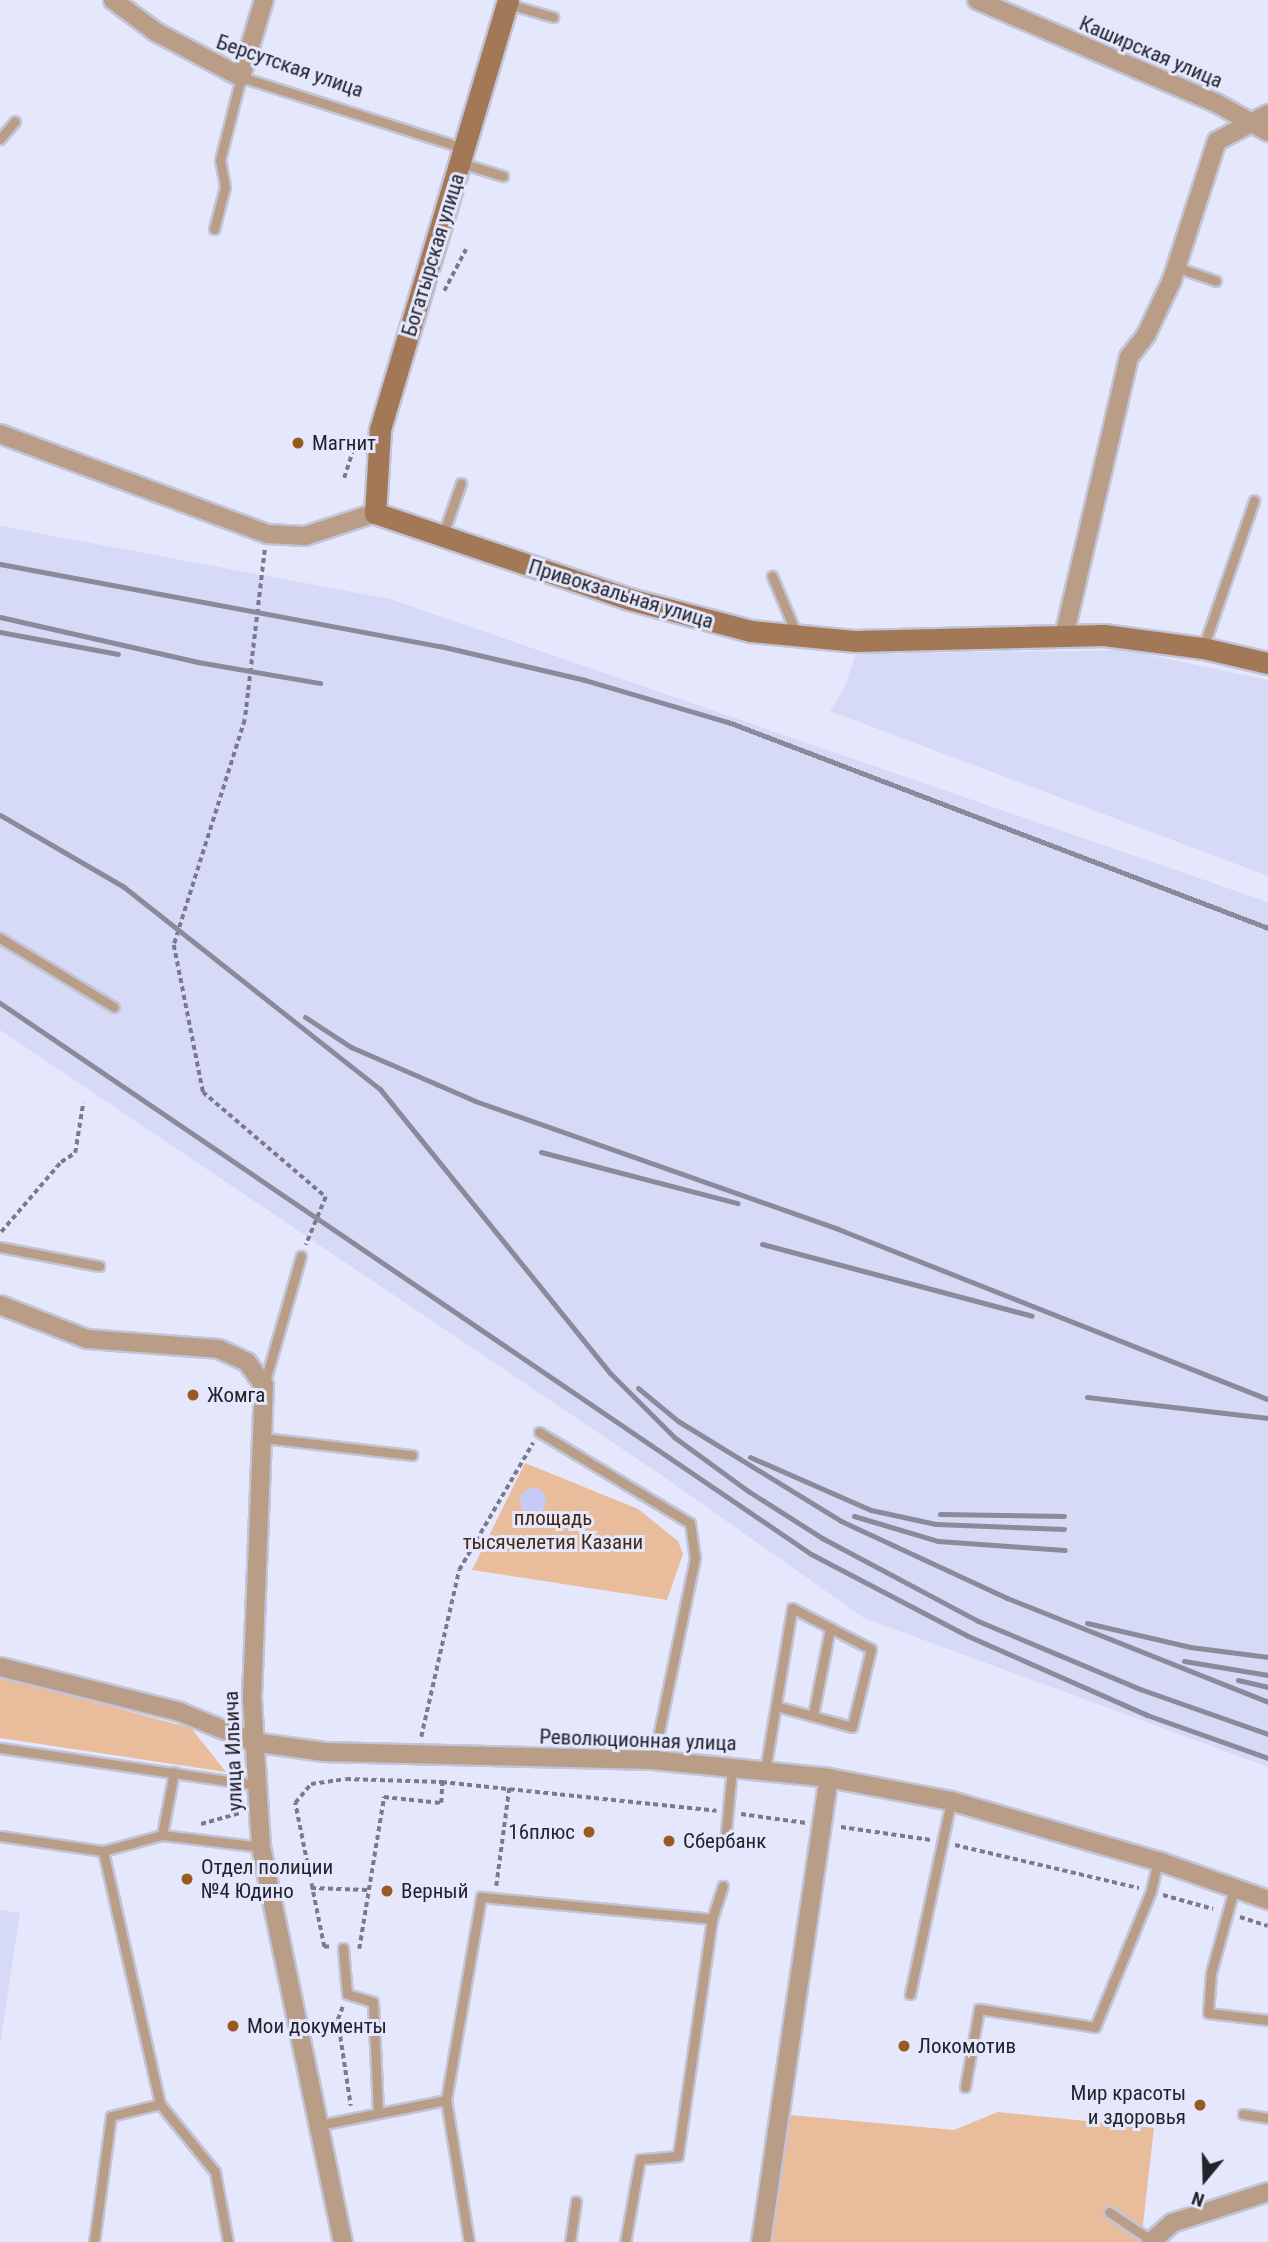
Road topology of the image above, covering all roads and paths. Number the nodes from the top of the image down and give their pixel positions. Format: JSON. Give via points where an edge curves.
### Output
{"nodes":[{"id":1,"x":113,"y":0,"type":"edge"},
{"id":2,"x":264,"y":0,"type":"edge"},
{"id":3,"x":977,"y":0,"type":"edge"},
{"id":4,"x":508,"y":2,"type":"edge"},
{"id":5,"x":554,"y":17,"type":"dead end"},
{"id":6,"x":241,"y":77,"type":"junction"},
{"id":7,"x":1268,"y":114,"type":"edge"},
{"id":8,"x":15,"y":121,"type":"dead end"},
{"id":9,"x":1248,"y":122,"type":"junction"},
{"id":10,"x":1268,"y":132,"type":"edge"},
{"id":11,"x":0,"y":139,"type":"edge"},
{"id":12,"x":463,"y":156,"type":"junction"},
{"id":13,"x":503,"y":176,"type":"dead end"},
{"id":14,"x":214,"y":229,"type":"dead end"},
{"id":15,"x":466,"y":249,"type":"dead end"},
{"id":16,"x":1176,"y":267,"type":"junction"},
{"id":17,"x":1216,"y":281,"type":"dead end"},
{"id":18,"x":439,"y":302,"type":"dead end"},
{"id":19,"x":0,"y":434,"type":"edge"},
{"id":20,"x":461,"y":483,"type":"dead end"},
{"id":21,"x":1254,"y":501,"type":"dead end"},
{"id":22,"x":375,"y":513,"type":"junction"},
{"id":23,"x":267,"y":534,"type":"junction"},
{"id":24,"x":442,"y":539,"type":"junction"},
{"id":25,"x":772,"y":576,"type":"dead end"},
{"id":26,"x":1064,"y":636,"type":"junction"},
{"id":27,"x":798,"y":638,"type":"junction"},
{"id":28,"x":1203,"y":648,"type":"junction"},
{"id":29,"x":1268,"y":663,"type":"edge"},
{"id":30,"x":0,"y":937,"type":"edge"},
{"id":31,"x":114,"y":1007,"type":"dead end"},
{"id":32,"x":83,"y":1103,"type":"dead end"},
{"id":33,"x":0,"y":1234,"type":"edge"},
{"id":34,"x":0,"y":1247,"type":"edge"},
{"id":35,"x":301,"y":1256,"type":"joint"},
{"id":36,"x":99,"y":1266,"type":"dead end"},
{"id":37,"x":0,"y":1305,"type":"edge"},
{"id":38,"x":264,"y":1385,"type":"junction"},
{"id":39,"x":539,"y":1432,"type":"joint"},
{"id":40,"x":264,"y":1438,"type":"junction"},
{"id":41,"x":412,"y":1455,"type":"dead end"},
{"id":42,"x":830,"y":1628,"type":"junction"},
{"id":43,"x":0,"y":1667,"type":"edge"},
{"id":44,"x":776,"y":1706,"type":"junction"},
{"id":45,"x":813,"y":1714,"type":"junction"},
{"id":46,"x":253,"y":1742,"type":"junction"},
{"id":47,"x":0,"y":1748,"type":"edge"},
{"id":48,"x":416,"y":1758,"type":"junction"},
{"id":49,"x":653,"y":1760,"type":"junction"},
{"id":50,"x":732,"y":1766,"type":"junction"},
{"id":51,"x":765,"y":1769,"type":"junction"},
{"id":52,"x":174,"y":1772,"type":"junction"},
{"id":53,"x":829,"y":1778,"type":"junction"},
{"id":54,"x":442,"y":1782,"type":"junction"},
{"id":55,"x":256,"y":1785,"type":"junction"},
{"id":56,"x":509,"y":1788,"type":"junction"},
{"id":57,"x":951,"y":1801,"type":"junction"},
{"id":58,"x":727,"y":1812,"type":"junction"},
{"id":59,"x":822,"y":1825,"type":"junction"},
{"id":60,"x":162,"y":1835,"type":"junction"},
{"id":61,"x":0,"y":1836,"type":"edge"},
{"id":62,"x":724,"y":1842,"type":"dead end"},
{"id":63,"x":944,"y":1842,"type":"junction"},
{"id":64,"x":261,"y":1847,"type":"junction"},
{"id":65,"x":103,"y":1851,"type":"junction"},
{"id":66,"x":1158,"y":1861,"type":"junction"},
{"id":67,"x":723,"y":1886,"type":"dead end"},
{"id":68,"x":311,"y":1888,"type":"junction"},
{"id":69,"x":1234,"y":1889,"type":"junction"},
{"id":70,"x":369,"y":1891,"type":"junction"},
{"id":71,"x":1151,"y":1891,"type":"junction"},
{"id":72,"x":495,"y":1899,"type":"junction"},
{"id":73,"x":1268,"y":1900,"type":"edge"},
{"id":74,"x":1228,"y":1913,"type":"junction"},
{"id":75,"x":712,"y":1919,"type":"junction"},
{"id":76,"x":1268,"y":1926,"type":"edge"},
{"id":77,"x":343,"y":1948,"type":"junction"},
{"id":78,"x":359,"y":1949,"type":"junction"},
{"id":79,"x":356,"y":1961,"type":"dead end"},
{"id":80,"x":347,"y":1994,"type":"junction"},
{"id":81,"x":910,"y":1994,"type":"dead end"},
{"id":82,"x":1268,"y":2021,"type":"edge"},
{"id":83,"x":965,"y":2087,"type":"dead end"},
{"id":84,"x":446,"y":2100,"type":"junction"},
{"id":85,"x":160,"y":2104,"type":"junction"},
{"id":86,"x":378,"y":2113,"type":"junction"},
{"id":87,"x":1243,"y":2114,"type":"dead end"},
{"id":88,"x":353,"y":2118,"type":"junction"},
{"id":89,"x":1268,"y":2118,"type":"edge"},
{"id":90,"x":318,"y":2125,"type":"junction"},
{"id":91,"x":1268,"y":2192,"type":"edge"},
{"id":92,"x":576,"y":2201,"type":"dead end"},
{"id":93,"x":1109,"y":2212,"type":"dead end"},
{"id":94,"x":1151,"y":2241,"type":"edge"},
{"id":95,"x":94,"y":2242,"type":"edge"},
{"id":96,"x":228,"y":2242,"type":"edge"},
{"id":97,"x":343,"y":2242,"type":"edge"},
{"id":98,"x":470,"y":2242,"type":"edge"},
{"id":99,"x":570,"y":2242,"type":"edge"},
{"id":100,"x":625,"y":2242,"type":"edge"},
{"id":101,"x":761,"y":2242,"type":"edge"}],
"edges":[{"from":1,"to":6,"type":"street","name":"Берсутская улица","via":[[156,32]]},
{"from":2,"to":6,"type":"street"},
{"from":3,"to":9,"type":"street","name":"Каширская улица","via":[[1216,103]]},
{"from":4,"to":5,"type":"lane"},
{"from":4,"to":12,"type":"main road","name":"Богатырская улица"},
{"from":6,"to":12,"type":"lane","name":"Берсутская улица"},
{"from":6,"to":14,"type":"lane","via":[[220,160],[225,187]]},
{"from":7,"to":9,"type":"street"},
{"from":8,"to":11,"type":"lane"},
{"from":9,"to":10,"type":"street","name":"Каширская улица"},
{"from":9,"to":16,"type":"street","via":[[1217,141]]},
{"from":12,"to":13,"type":"lane","name":"Берсутская улица"},
{"from":12,"to":22,"type":"main road","name":"Богатырская улица","via":[[380,430]]},
{"from":15,"to":18,"type":"path"},
{"from":16,"to":17,"type":"lane"},
{"from":16,"to":26,"type":"street","via":[[1146,335],[1129,357]]},
{"from":19,"to":23,"type":"street"},
{"from":20,"to":24,"type":"lane"},
{"from":21,"to":28,"type":"lane"},
{"from":22,"to":23,"type":"street","via":[[305,536]]},
{"from":22,"to":24,"type":"main road","name":"Привокзальная улица"},
{"from":23,"to":35,"type":"path","via":[[245,720],[174,945],[203,1091],[326,1197]]},
{"from":24,"to":27,"type":"main road","name":"Привокзальная улица","via":[[704,620]]},
{"from":25,"to":27,"type":"lane"},
{"from":26,"to":27,"type":"main road","name":"Привокзальная улица"},
{"from":26,"to":28,"type":"main road","name":"Привокзальная улица","via":[[1104,635]]},
{"from":28,"to":29,"type":"main road","name":"Привокзальная улица"},
{"from":30,"to":31,"type":"lane"},
{"from":32,"to":33,"type":"path","via":[[75,1153],[61,1162]]},
{"from":34,"to":36,"type":"lane"},
{"from":35,"to":38,"type":"lane","name":"улица Ильича"},
{"from":37,"to":38,"type":"street","via":[[87,1339],[219,1349],[247,1362]]},
{"from":38,"to":40,"type":"street","name":"улица Ильича"},
{"from":39,"to":48,"type":"path","via":[[459,1570]]},
{"from":39,"to":49,"type":"lane","via":[[690,1523],[695,1558]]},
{"from":40,"to":41,"type":"lane"},
{"from":40,"to":46,"type":"street","name":"улица Ильича"},
{"from":42,"to":44,"type":"lane","via":[[792,1608]]},
{"from":42,"to":45,"type":"lane"},
{"from":42,"to":45,"type":"lane","via":[[871,1649],[852,1727]]},
{"from":43,"to":46,"type":"street","name":"Революционная улица","via":[[180,1712]]},
{"from":44,"to":45,"type":"lane"},
{"from":44,"to":51,"type":"lane"},
{"from":46,"to":48,"type":"street","name":"Революционная улица"},
{"from":46,"to":55,"type":"street","name":"улица Ильича"},
{"from":47,"to":52,"type":"lane"},
{"from":48,"to":49,"type":"street","name":"Революционная улица"},
{"from":49,"to":50,"type":"street","name":"Революционная улица"},
{"from":50,"to":51,"type":"street","name":"Революционная улица"},
{"from":50,"to":58,"type":"lane"},
{"from":51,"to":53,"type":"street","name":"Революционная улица"},
{"from":52,"to":55,"type":"lane"},
{"from":52,"to":60,"type":"lane"},
{"from":53,"to":57,"type":"street","name":"Революционная улица"},
{"from":53,"to":59,"type":"street"},
{"from":54,"to":56,"type":"path"},
{"from":54,"to":68,"type":"path","via":[[337,1779],[311,1784],[295,1803]]},
{"from":54,"to":70,"type":"path","via":[[441,1803],[384,1797]]},
{"from":55,"to":64,"type":"street","name":"улица Ильича"},
{"from":56,"to":58,"type":"path"},
{"from":56,"to":72,"type":"path"},
{"from":57,"to":63,"type":"lane"},
{"from":57,"to":66,"type":"street","name":"Революционная улица"},
{"from":58,"to":59,"type":"path"},
{"from":58,"to":62,"type":"lane"},
{"from":59,"to":63,"type":"path"},
{"from":59,"to":101,"type":"street"},
{"from":60,"to":64,"type":"lane"},
{"from":60,"to":65,"type":"lane"},
{"from":61,"to":65,"type":"lane"},
{"from":63,"to":71,"type":"path"},
{"from":63,"to":81,"type":"lane"},
{"from":64,"to":90,"type":"street","name":"улица Ильича"},
{"from":65,"to":85,"type":"lane"},
{"from":66,"to":69,"type":"street","name":"Революционная улица"},
{"from":66,"to":71,"type":"lane"},
{"from":67,"to":75,"type":"lane"},
{"from":68,"to":70,"type":"path"},
{"from":68,"to":77,"type":"path","via":[[324,1947]]},
{"from":69,"to":73,"type":"street","name":"Революционная улица"},
{"from":69,"to":74,"type":"lane"},
{"from":70,"to":78,"type":"path"},
{"from":71,"to":74,"type":"path"},
{"from":71,"to":83,"type":"lane","via":[[1095,2027],[979,2008]]},
{"from":72,"to":75,"type":"lane"},
{"from":72,"to":84,"type":"lane","via":[[481,1897]]},
{"from":74,"to":76,"type":"path"},
{"from":74,"to":82,"type":"lane","via":[[1211,1973],[1208,2012]]},
{"from":75,"to":100,"type":"lane","via":[[678,2156],[640,2159]]},
{"from":77,"to":78,"type":"path"},
{"from":77,"to":80,"type":"lane"},
{"from":78,"to":79,"type":"path"},
{"from":80,"to":86,"type":"lane","via":[[373,2002]]},
{"from":80,"to":88,"type":"path","via":[[338,2020]]},
{"from":84,"to":86,"type":"lane"},
{"from":84,"to":98,"type":"lane"},
{"from":85,"to":95,"type":"lane","via":[[111,2116]]},
{"from":85,"to":96,"type":"lane","via":[[215,2172]]},
{"from":86,"to":88,"type":"lane"},
{"from":87,"to":89,"type":"lane"},
{"from":88,"to":90,"type":"lane"},
{"from":90,"to":97,"type":"street","name":"улица Ильича"},
{"from":91,"to":94,"type":"street","via":[[1172,2223]]},
{"from":92,"to":99,"type":"lane"},
{"from":93,"to":94,"type":"lane"}]}
